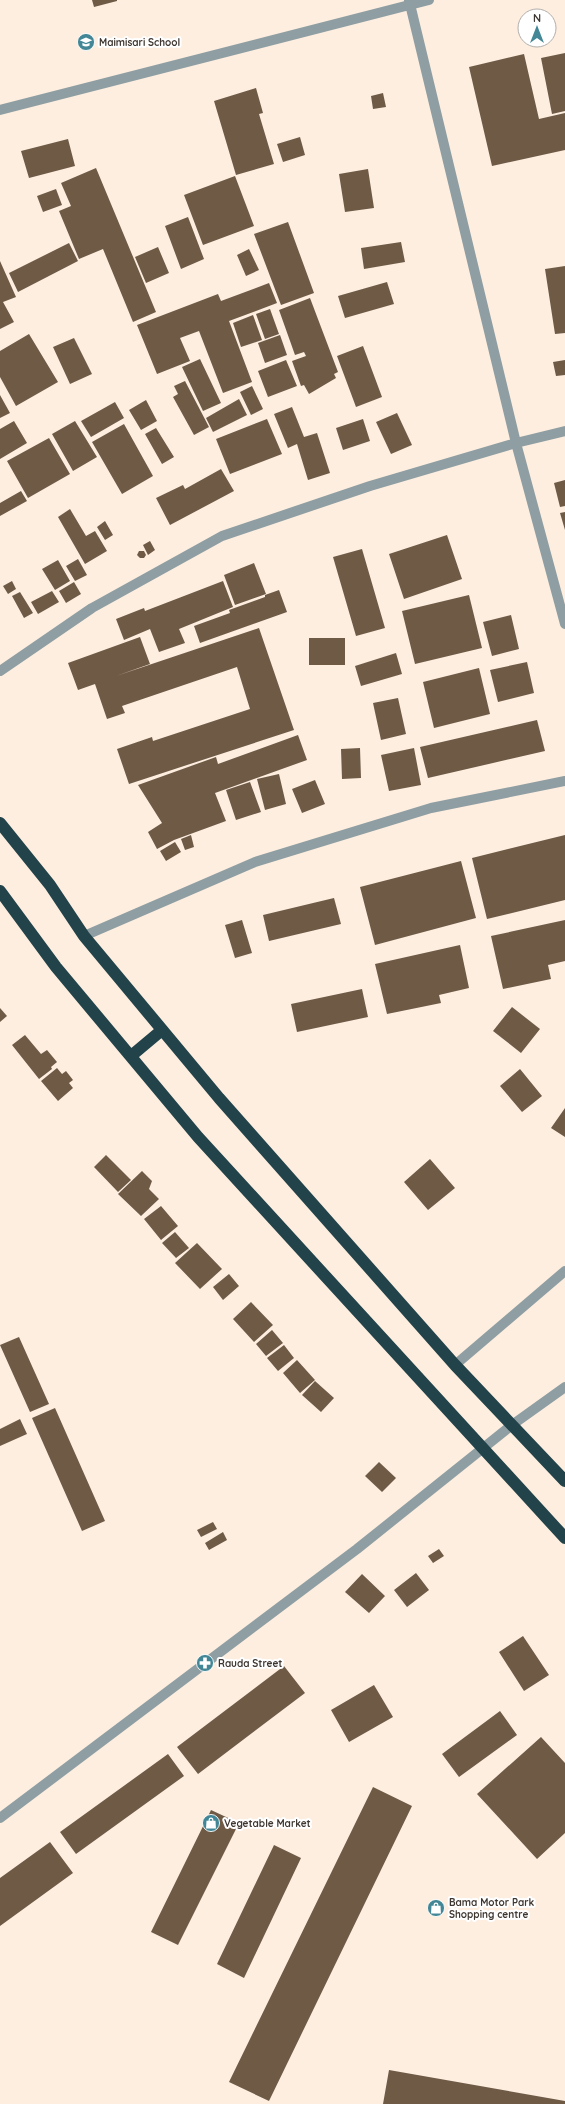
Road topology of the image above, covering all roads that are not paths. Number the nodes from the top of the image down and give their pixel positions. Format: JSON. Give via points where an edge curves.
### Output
{"nodes":[{"id":1,"x":428,"y":0,"type":"edge"},
{"id":2,"x":410,"y":2,"type":"edge"},
{"id":3,"x":0,"y":110,"type":"edge"},
{"id":4,"x":565,"y":431,"type":"edge"},
{"id":5,"x":516,"y":443,"type":"junction"},
{"id":6,"x":565,"y":624,"type":"edge"},
{"id":7,"x":0,"y":671,"type":"edge"},
{"id":8,"x":565,"y":781,"type":"edge"},
{"id":9,"x":0,"y":823,"type":"edge"},
{"id":10,"x":0,"y":891,"type":"edge"},
{"id":11,"x":84,"y":936,"type":"junction"},
{"id":12,"x":162,"y":1030,"type":"junction"},
{"id":13,"x":131,"y":1056,"type":"junction"},
{"id":14,"x":565,"y":1271,"type":"edge"},
{"id":15,"x":455,"y":1365,"type":"junction"},
{"id":16,"x":565,"y":1387,"type":"edge"},
{"id":17,"x":512,"y":1425,"type":"junction"},
{"id":18,"x":484,"y":1450,"type":"junction"},
{"id":19,"x":565,"y":1481,"type":"edge"},
{"id":20,"x":565,"y":1538,"type":"edge"},
{"id":21,"x":0,"y":1818,"type":"edge"}],
"edges":[{"from":1,"to":2,"type":"street"},
{"from":2,"to":3,"type":"street"},
{"from":2,"to":5,"type":"street"},
{"from":4,"to":5,"type":"street"},
{"from":5,"to":6,"type":"street"},
{"from":5,"to":7,"type":"street","via":[[370,486],[222,536],[92,608]]},
{"from":8,"to":11,"type":"street","via":[[431,808],[255,862]]},
{"from":9,"to":11,"type":"highway","via":[[50,885]]},
{"from":10,"to":13,"type":"highway","via":[[56,967]]},
{"from":11,"to":12,"type":"highway"},
{"from":12,"to":13,"type":"highway"},
{"from":12,"to":15,"type":"highway"},
{"from":13,"to":18,"type":"highway","via":[[204,1143]]},
{"from":14,"to":15,"type":"street"},
{"from":15,"to":17,"type":"highway"},
{"from":16,"to":17,"type":"street"},
{"from":17,"to":18,"type":"street"},
{"from":17,"to":19,"type":"highway"},
{"from":18,"to":20,"type":"highway"},
{"from":18,"to":21,"type":"street"}]}
